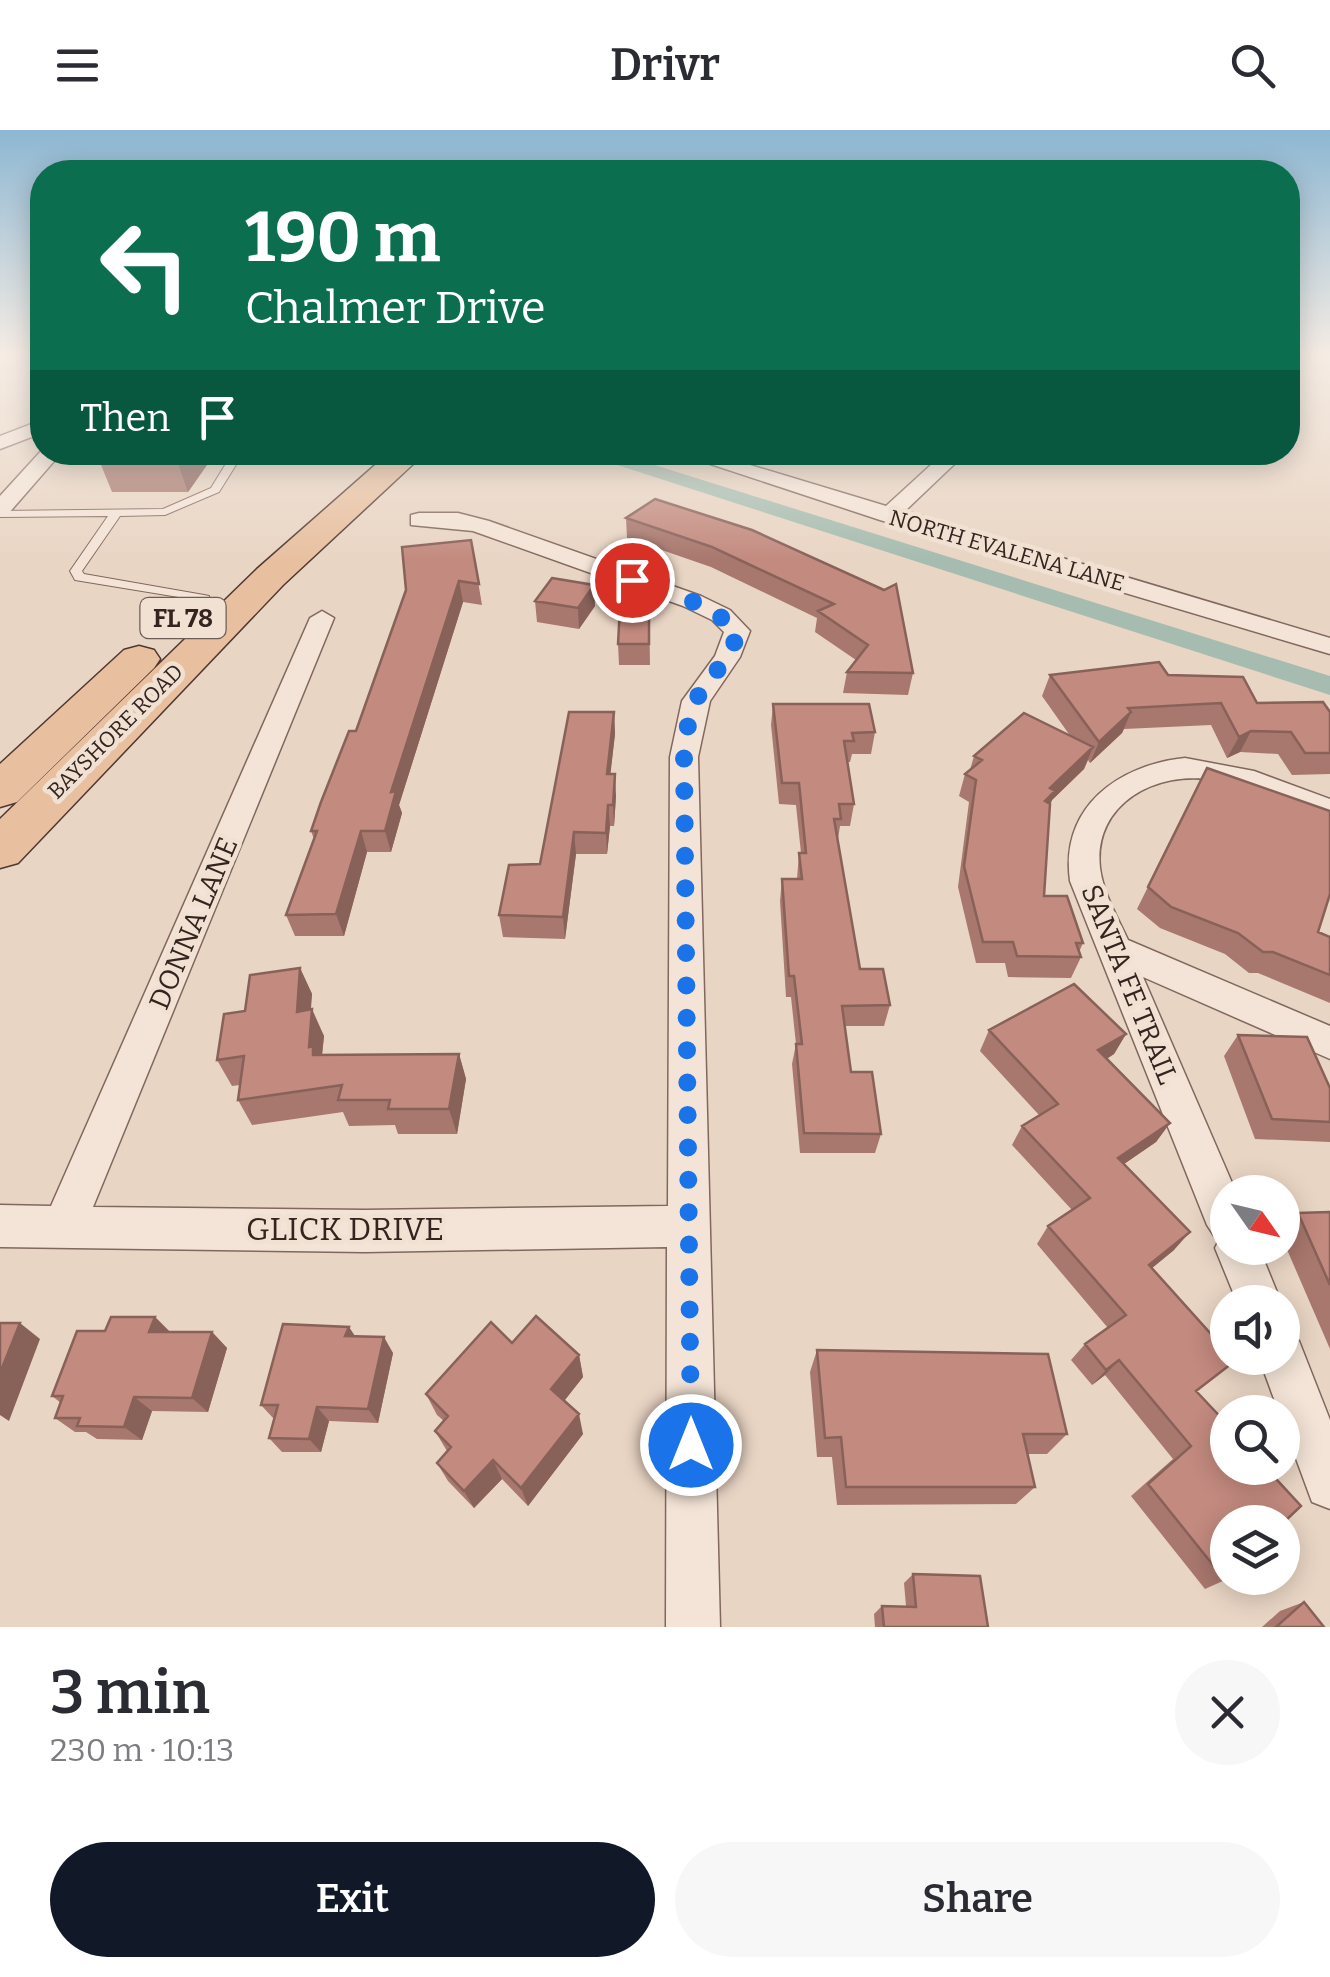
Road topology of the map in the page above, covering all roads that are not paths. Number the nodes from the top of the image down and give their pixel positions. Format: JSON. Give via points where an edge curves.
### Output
{"nodes":[{"id":1,"x":0,"y":424,"type":"edge"},
{"id":2,"x":30,"y":424,"type":"edge"},
{"id":3,"x":30,"y":429,"type":"edge"},
{"id":4,"x":0,"y":443,"type":"edge"},
{"id":5,"x":41,"y":465,"type":"edge"},
{"id":6,"x":231,"y":465,"type":"edge"},
{"id":7,"x":357,"y":465,"type":"edge"},
{"id":8,"x":396,"y":465,"type":"edge"},
{"id":9,"x":726,"y":465,"type":"edge"},
{"id":10,"x":943,"y":465,"type":"edge"},
{"id":11,"x":0,"y":512,"type":"edge"},
{"id":12,"x":116,"y":513,"type":"junction"},
{"id":13,"x":888,"y":515,"type":"junction"},
{"id":14,"x":419,"y":520,"type":"dead end"},
{"id":15,"x":204,"y":599,"type":"junction"},
{"id":16,"x":322,"y":618,"type":"dead end"},
{"id":17,"x":1330,"y":646,"type":"edge"},
{"id":18,"x":0,"y":791,"type":"edge"},
{"id":19,"x":1330,"y":811,"type":"edge"},
{"id":20,"x":0,"y":850,"type":"edge"},
{"id":21,"x":1118,"y":951,"type":"junction"},
{"id":22,"x":1330,"y":1043,"type":"edge"},
{"id":23,"x":1210,"y":1180,"type":"edge"},
{"id":24,"x":0,"y":1226,"type":"edge"},
{"id":25,"x":689,"y":1226,"type":"junction"},
{"id":26,"x":63,"y":1227,"type":"junction"},
{"id":27,"x":1303,"y":1389,"type":"edge"},
{"id":28,"x":1330,"y":1484,"type":"edge"},
{"id":29,"x":693,"y":1627,"type":"edge"}],
"edges":[{"from":1,"to":2,"type":"street"},
{"from":3,"to":4,"type":"street"},
{"from":5,"to":11,"type":"street"},
{"from":6,"to":12,"type":"lane","via":[[203,499],[165,512]]},
{"from":7,"to":15,"type":"main road","name":"BAYSHORE ROAD","number":"FL 78"},
{"from":8,"to":20,"type":"main road","name":"BAYSHORE ROAD","number":"FL 78","via":[[270,578]]},
{"from":9,"to":13,"type":"street","name":"NORTH EVALENA LANE"},
{"from":10,"to":13,"type":"street"},
{"from":11,"to":12,"type":"lane"},
{"from":12,"to":15,"type":"lane","via":[[78,577]]},
{"from":13,"to":17,"type":"street","name":"NORTH EVALENA LANE"},
{"from":14,"to":25,"type":"street","via":[[481,526],[692,600],[737,631],[734,649],[700,693],[685,742]]},
{"from":15,"to":18,"type":"main road","name":"BAYSHORE ROAD","number":"FL 78"},
{"from":16,"to":26,"type":"street","name":"DONNA LANE"},
{"from":19,"to":21,"type":"street","name":"SANTA FE TRAIL","via":[[1197,765],[1162,766],[1135,776],[1101,809],[1081,852],[1086,880]]},
{"from":21,"to":22,"type":"street"},
{"from":21,"to":23,"type":"street","name":"SANTA FE TRAIL"},
{"from":24,"to":26,"type":"street","name":"GLICK DRIVE"},
{"from":25,"to":26,"type":"street","name":"GLICK DRIVE"},
{"from":25,"to":29,"type":"street"},
{"from":27,"to":28,"type":"street"}]}
